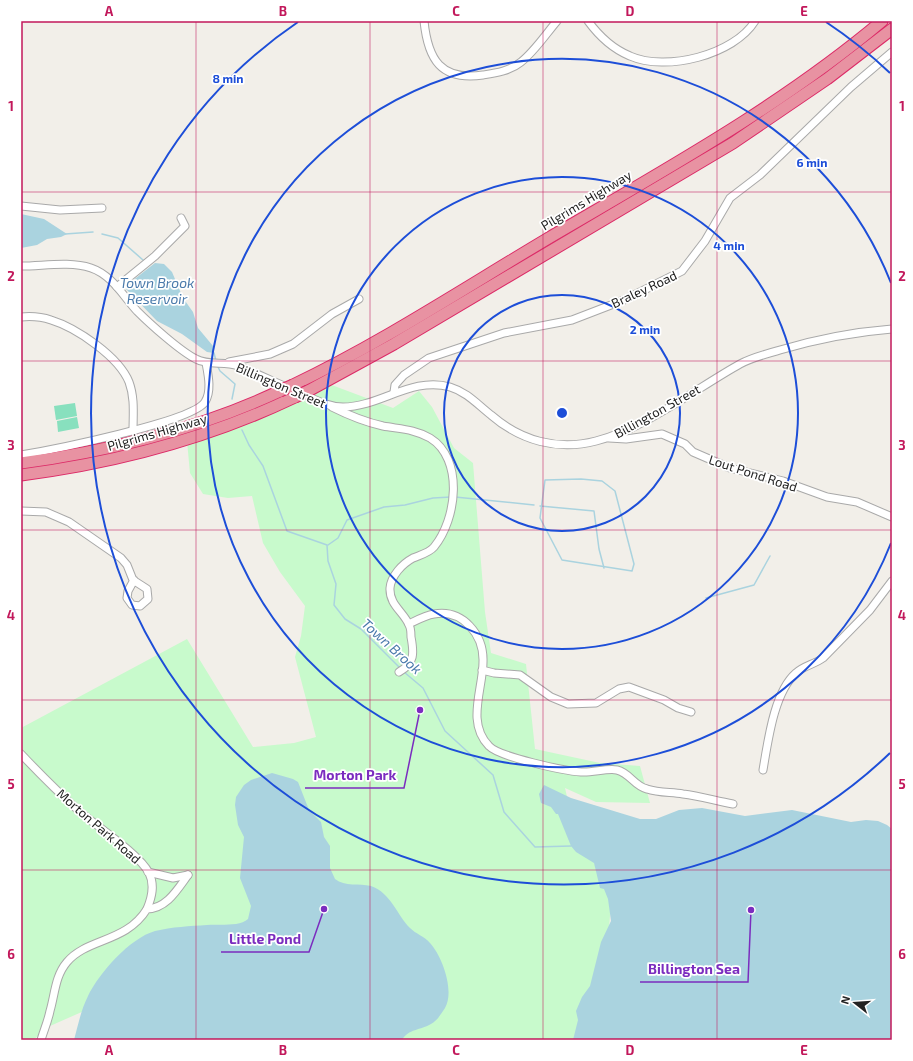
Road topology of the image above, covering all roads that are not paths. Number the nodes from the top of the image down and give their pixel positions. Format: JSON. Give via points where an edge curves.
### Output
{"nodes":[{"id":1,"x":424,"y":21,"type":"edge"},
{"id":2,"x":557,"y":21,"type":"edge"},
{"id":3,"x":588,"y":21,"type":"edge"},
{"id":4,"x":755,"y":21,"type":"edge"},
{"id":5,"x":882,"y":21,"type":"edge"},
{"id":6,"x":892,"y":29,"type":"edge"},
{"id":7,"x":892,"y":52,"type":"edge"},
{"id":8,"x":21,"y":206,"type":"edge"},
{"id":9,"x":102,"y":208,"type":"dead end"},
{"id":10,"x":181,"y":218,"type":"dead end"},
{"id":11,"x":21,"y":266,"type":"edge"},
{"id":12,"x":117,"y":287,"type":"junction"},
{"id":13,"x":359,"y":299,"type":"dead end"},
{"id":14,"x":21,"y":317,"type":"edge"},
{"id":15,"x":892,"y":329,"type":"edge"},
{"id":16,"x":208,"y":363,"type":"junction"},
{"id":17,"x":224,"y":363,"type":"junction"},
{"id":18,"x":394,"y":392,"type":"junction"},
{"id":19,"x":328,"y":405,"type":"junction"},
{"id":20,"x":133,"y":431,"type":"junction"},
{"id":21,"x":606,"y":438,"type":"junction"},
{"id":22,"x":21,"y":454,"type":"edge"},
{"id":23,"x":21,"y":463,"type":"edge"},
{"id":24,"x":21,"y":475,"type":"edge"},
{"id":25,"x":21,"y":511,"type":"edge"},
{"id":26,"x":892,"y":517,"type":"edge"},
{"id":27,"x":134,"y":580,"type":"dead end"},
{"id":28,"x":892,"y":581,"type":"edge"},
{"id":29,"x":409,"y":624,"type":"junction"},
{"id":30,"x":402,"y":670,"type":"dead end"},
{"id":31,"x":482,"y":670,"type":"junction"},
{"id":32,"x":691,"y":712,"type":"dead end"},
{"id":33,"x":21,"y":754,"type":"edge"},
{"id":34,"x":763,"y":770,"type":"dead end"},
{"id":35,"x":733,"y":804,"type":"dead end"},
{"id":36,"x":148,"y":872,"type":"junction"},
{"id":37,"x":147,"y":909,"type":"junction"},
{"id":38,"x":41,"y":1040,"type":"edge"}],
"edges":[{"from":1,"to":2,"type":"street","via":[[429,51],[436,62],[451,73],[466,77],[501,72],[520,62]]},
{"from":3,"to":4,"type":"street","via":[[622,52],[656,62],[687,59],[721,48],[740,38]]},
{"from":5,"to":23,"type":"highway","name":"Pilgrims Highway","bridge":true,"via":[[815,73],[741,123],[363,349],[293,385],[217,416],[151,437],[84,453]]},
{"from":6,"to":24,"type":"highway","name":"Pilgrims Highway","bridge":true,"via":[[827,79],[733,143],[394,344],[308,391],[238,421],[163,447],[93,464]]},
{"from":7,"to":18,"type":"street","name":"Braley Road","via":[[851,86],[760,175],[730,198],[705,241],[682,271],[624,300],[572,320],[504,333],[429,358],[404,375],[395,386]]},
{"from":8,"to":9,"type":"street","via":[[60,210]]},
{"from":10,"to":12,"type":"street","via":[[185,226],[155,256]]},
{"from":11,"to":12,"type":"street","name":"Billington Street","via":[[68,265],[91,268],[108,277]]},
{"from":12,"to":16,"type":"street","name":"Billington Street","via":[[138,311],[183,350]]},
{"from":13,"to":17,"type":"street","via":[[332,314],[294,344],[270,354]]},
{"from":14,"to":20,"type":"street","via":[[42,318],[69,327],[118,364],[130,387]]},
{"from":15,"to":21,"type":"street","name":"Billington Street","via":[[826,337],[752,358],[642,422]]},
{"from":16,"to":17,"type":"street","name":"Billington Street"},
{"from":16,"to":20,"type":"street","via":[[208,395],[200,407]]},
{"from":17,"to":19,"type":"street","name":"Billington Street","via":[[250,371]]},
{"from":18,"to":19,"type":"street","name":"Billington Street","via":[[360,405]]},
{"from":18,"to":21,"type":"street","name":"Billington Street","via":[[431,385],[450,387],[476,401],[493,418],[536,442],[572,445]]},
{"from":19,"to":29,"type":"street","via":[[369,422],[412,430],[435,441],[448,459],[453,498],[435,546],[408,561],[392,580],[392,600]]},
{"from":20,"to":22,"type":"street"},
{"from":21,"to":26,"type":"street","name":"Lout Pond Road","via":[[626,439],[662,434],[685,444],[693,452],[730,468],[784,481],[827,497],[857,502]]},
{"from":25,"to":27,"type":"street","via":[[46,512],[69,522],[121,558]]},
{"from":28,"to":34,"type":"street","via":[[870,610],[815,664],[798,671],[779,695]]},
{"from":29,"to":30,"type":"street","via":[[414,651],[412,661]]},
{"from":29,"to":31,"type":"street","via":[[436,613],[464,620],[470,624],[480,645],[483,655]]},
{"from":31,"to":32,"type":"street","via":[[520,675],[551,697],[568,704],[596,703],[619,689],[629,687]]},
{"from":31,"to":35,"type":"street","via":[[477,700],[479,726],[488,745],[501,754],[580,772],[618,770],[635,784],[646,789]]},
{"from":33,"to":36,"type":"street","name":"Morton Park Road","via":[[80,811],[139,860]]},
{"from":36,"to":37,"type":"street","name":"Morton Park Road","via":[[152,889]]},
{"from":36,"to":37,"type":"street","via":[[173,878],[188,875],[169,899]]},
{"from":37,"to":38,"type":"street","via":[[126,930],[88,948],[63,966],[54,987]]}]}
